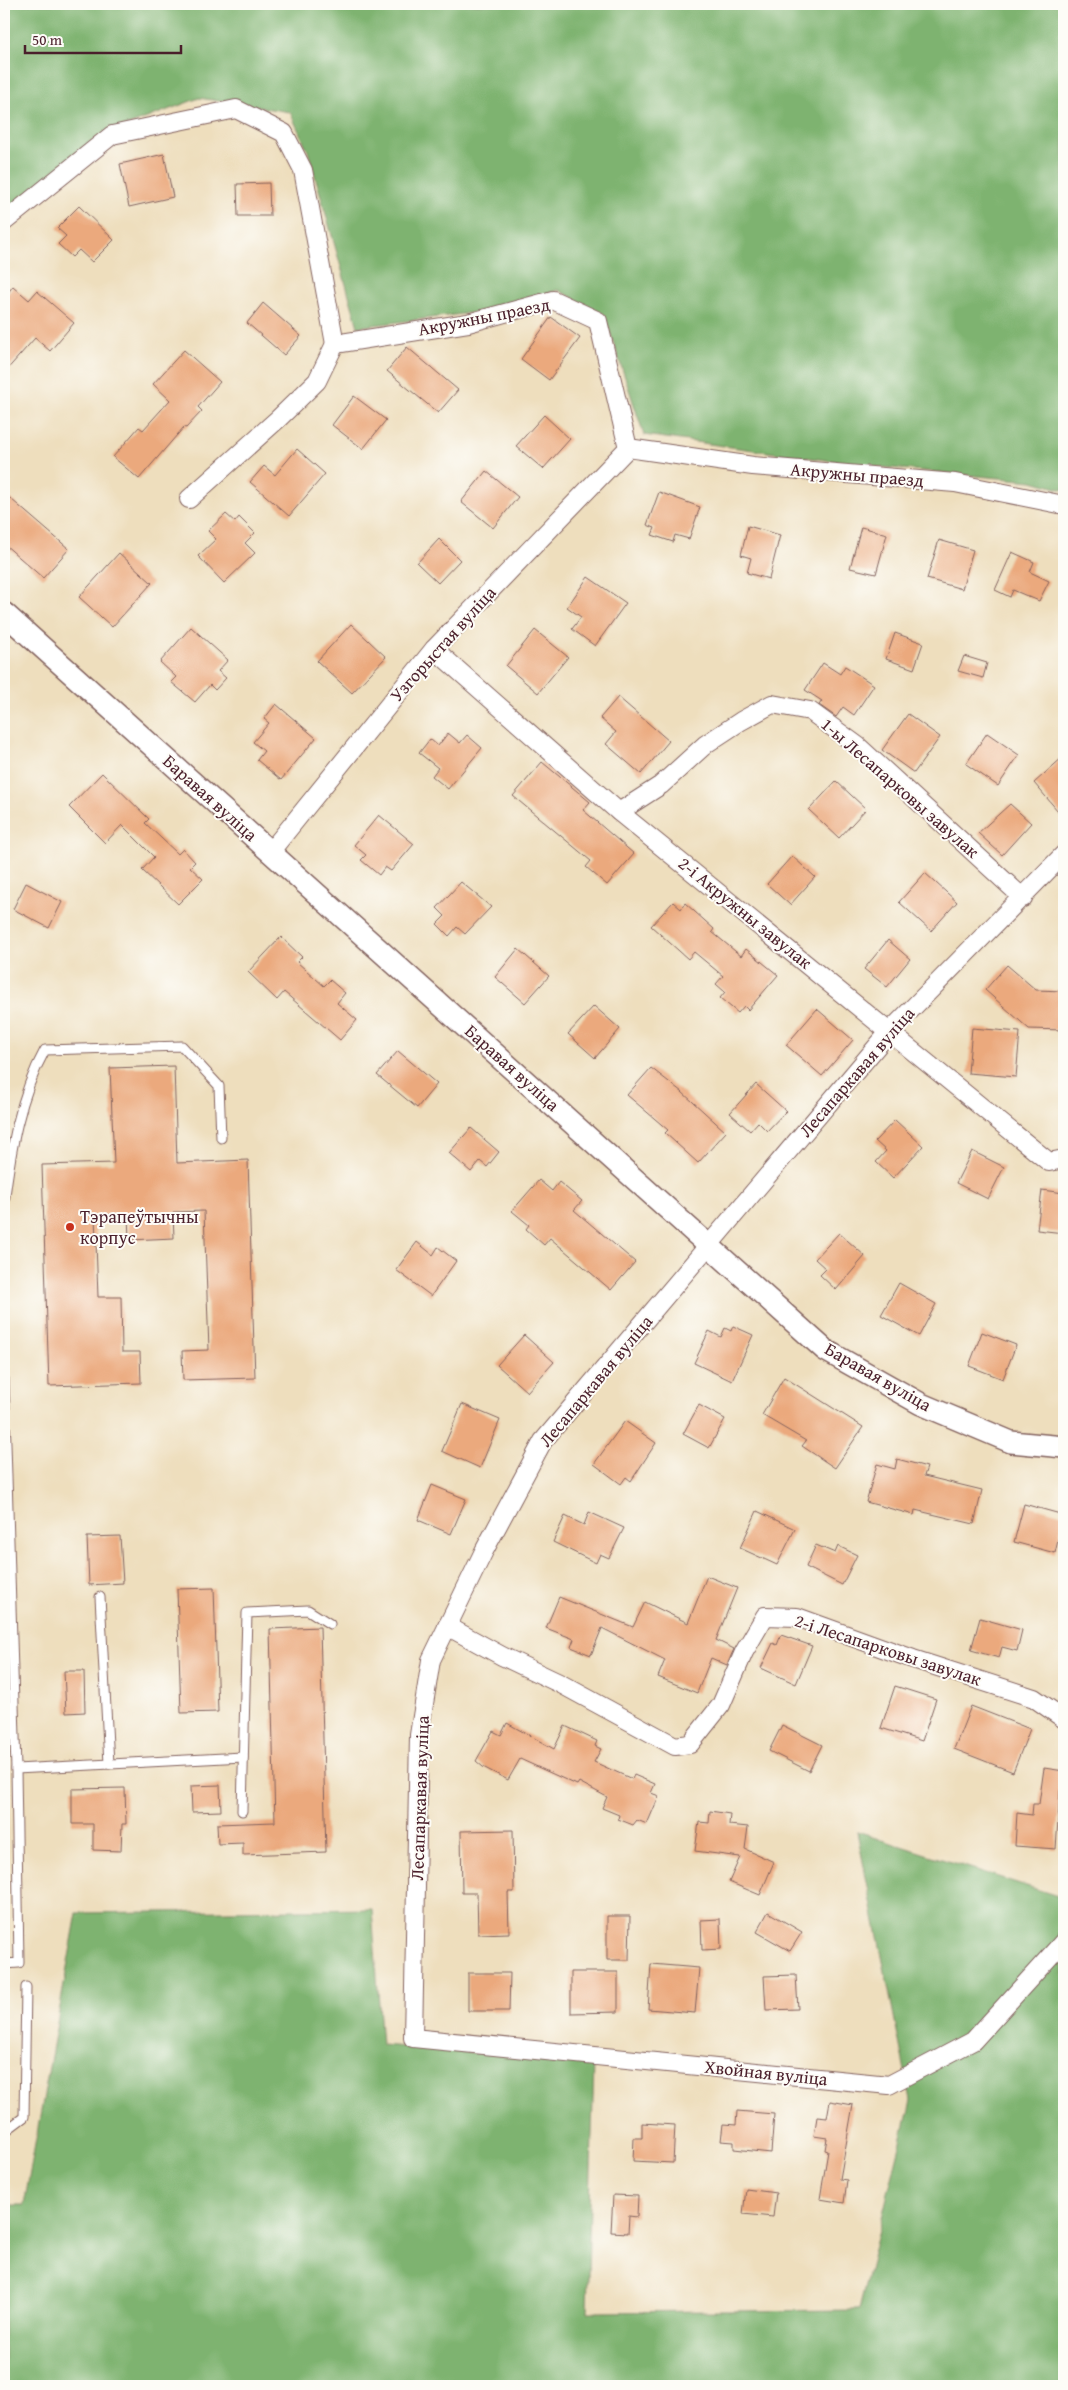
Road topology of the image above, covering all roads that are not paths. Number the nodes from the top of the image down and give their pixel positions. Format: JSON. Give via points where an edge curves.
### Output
{"nodes":[{"id":1,"x":4,"y":222,"type":"edge"},
{"id":2,"x":335,"y":344,"type":"junction"},
{"id":3,"x":628,"y":448,"type":"junction"},
{"id":4,"x":189,"y":499,"type":"dead end"},
{"id":5,"x":1064,"y":505,"type":"edge"},
{"id":6,"x":4,"y":613,"type":"edge"},
{"id":7,"x":434,"y":649,"type":"junction"},
{"id":8,"x":619,"y":812,"type":"junction"},
{"id":9,"x":270,"y":852,"type":"junction"},
{"id":10,"x":1064,"y":854,"type":"edge"},
{"id":11,"x":1023,"y":898,"type":"junction"},
{"id":12,"x":890,"y":1031,"type":"junction"},
{"id":13,"x":221,"y":1138,"type":"dead end"},
{"id":14,"x":1064,"y":1159,"type":"edge"},
{"id":15,"x":4,"y":1203,"type":"edge"},
{"id":16,"x":710,"y":1245,"type":"junction"},
{"id":17,"x":4,"y":1379,"type":"edge"},
{"id":18,"x":1064,"y":1447,"type":"edge"},
{"id":19,"x":100,"y":1597,"type":"dead end"},
{"id":20,"x":330,"y":1624,"type":"dead end"},
{"id":21,"x":447,"y":1626,"type":"junction"},
{"id":22,"x":1064,"y":1719,"type":"edge"},
{"id":23,"x":242,"y":1757,"type":"junction"},
{"id":24,"x":109,"y":1764,"type":"junction"},
{"id":25,"x":16,"y":1769,"type":"junction"},
{"id":26,"x":242,"y":1811,"type":"dead end"},
{"id":27,"x":1064,"y":1941,"type":"edge"},
{"id":28,"x":4,"y":1964,"type":"edge"},
{"id":29,"x":26,"y":1987,"type":"dead end"},
{"id":30,"x":413,"y":2038,"type":"joint"},
{"id":31,"x":4,"y":2132,"type":"edge"}],
"edges":[{"from":1,"to":2,"type":"street","via":[[112,135],[236,108],[284,133],[303,170]]},
{"from":2,"to":3,"type":"street","name":"Акружны праезд","via":[[468,323],[553,300],[598,321]]},
{"from":2,"to":4,"type":"street","via":[[317,381]]},
{"from":3,"to":5,"type":"street","name":"Акружны праезд","via":[[753,466],[955,483]]},
{"from":3,"to":7,"type":"street","name":"Узгорыстая вуліца"},
{"from":6,"to":9,"type":"street","name":"Баравая вуліца"},
{"from":7,"to":8,"type":"street","name":"2-і Акружны завулак"},
{"from":7,"to":9,"type":"street","name":"Узгорыстая вуліца"},
{"from":8,"to":11,"type":"street","name":"1-ы Лесапарковы завулак","via":[[661,785],[706,744],[772,704],[810,711],[858,746]]},
{"from":8,"to":12,"type":"street","name":"2-і Акружны завулак"},
{"from":9,"to":16,"type":"street","name":"Баравая вуліца"},
{"from":10,"to":11,"type":"street","name":"Лесапаркавая вуліца"},
{"from":11,"to":12,"type":"street","name":"Лесапаркавая вуліца"},
{"from":12,"to":14,"type":"street","name":"2-і Акружны завулак","via":[[1049,1162]]},
{"from":12,"to":16,"type":"street","name":"Лесапаркавая вуліца"},
{"from":13,"to":15,"type":"lane","via":[[219,1086],[182,1046],[46,1050],[21,1107]]},
{"from":16,"to":18,"type":"street","name":"Баравая вуліца","via":[[825,1350],[872,1378],[921,1404],[1010,1442]]},
{"from":16,"to":21,"type":"street","name":"Лесапаркавая вуліца","via":[[543,1441]]},
{"from":17,"to":25,"type":"lane"},
{"from":19,"to":24,"type":"lane"},
{"from":20,"to":23,"type":"lane","via":[[308,1610],[246,1613]]},
{"from":21,"to":22,"type":"street","name":"2-і Лесапарковы завулак","via":[[675,1746],[690,1744],[721,1705],[744,1652],[765,1616],[797,1617],[912,1659],[1034,1698]]},
{"from":21,"to":30,"type":"street","name":"Лесапаркавая вуліца","via":[[431,1660],[419,1735]]},
{"from":23,"to":24,"type":"lane"},
{"from":23,"to":26,"type":"lane"},
{"from":24,"to":25,"type":"lane"},
{"from":25,"to":28,"type":"lane","via":[[19,1963]]},
{"from":27,"to":30,"type":"street","name":"Хвойная вуліца","via":[[973,2041],[889,2085]]},
{"from":29,"to":31,"type":"lane","via":[[24,2117]]}]}
